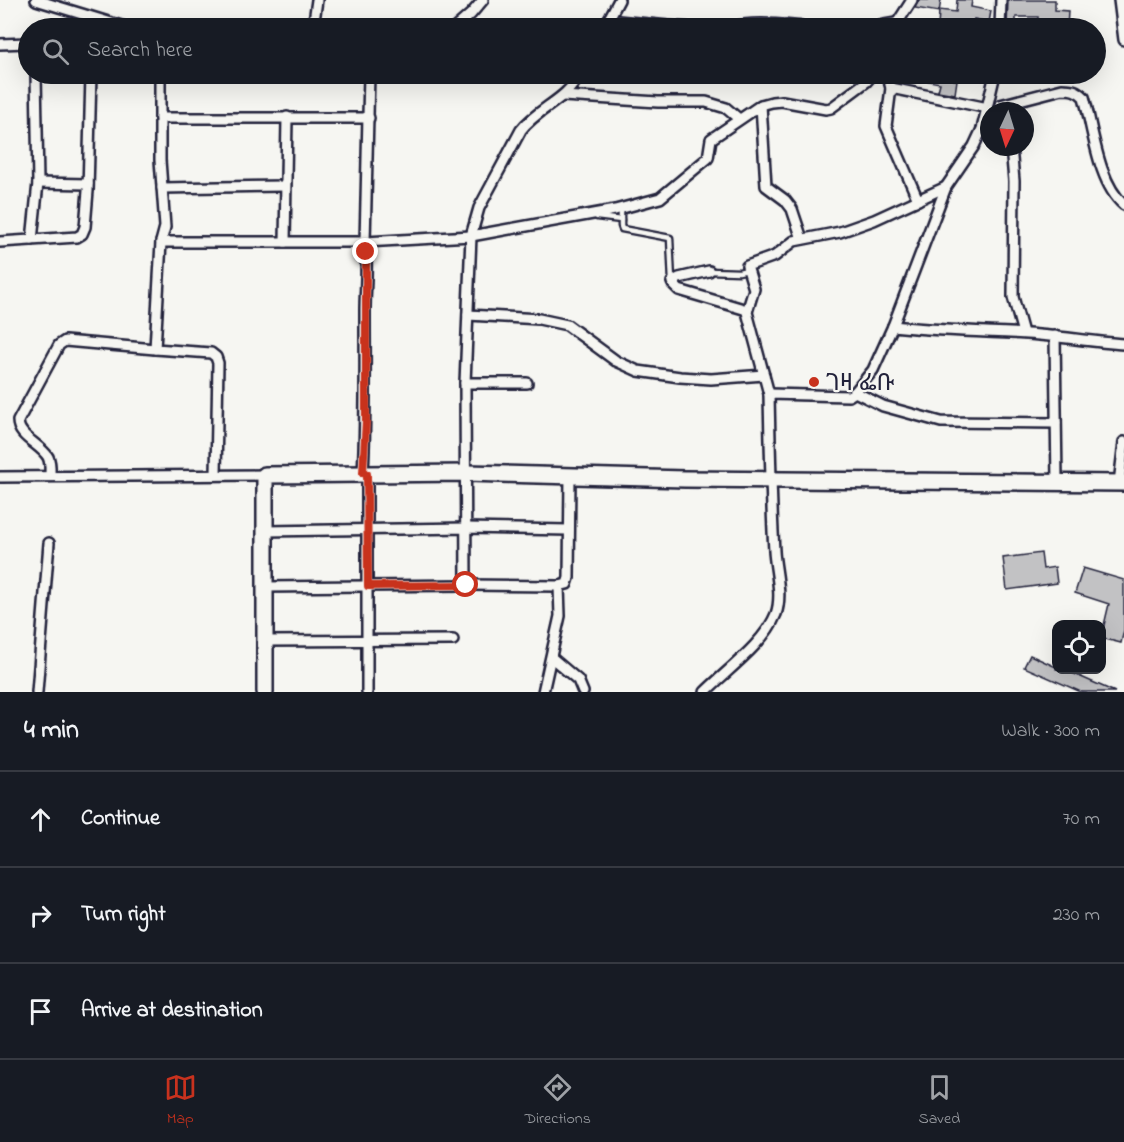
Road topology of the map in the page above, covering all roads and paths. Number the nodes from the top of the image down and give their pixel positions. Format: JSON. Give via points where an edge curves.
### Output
{"nodes":[{"id":1,"x":36,"y":0,"type":"edge"},
{"id":2,"x":317,"y":0,"type":"edge"},
{"id":3,"x":483,"y":0,"type":"edge"},
{"id":4,"x":619,"y":0,"type":"edge"},
{"id":5,"x":912,"y":0,"type":"edge"},
{"id":6,"x":1001,"y":0,"type":"edge"},
{"id":7,"x":1119,"y":0,"type":"edge"},
{"id":8,"x":95,"y":18,"type":"edge"},
{"id":9,"x":314,"y":18,"type":"edge"},
{"id":10,"x":466,"y":18,"type":"edge"},
{"id":11,"x":609,"y":18,"type":"edge"},
{"id":12,"x":900,"y":18,"type":"edge"},
{"id":13,"x":1000,"y":18,"type":"edge"},
{"id":14,"x":1124,"y":40,"type":"edge"},
{"id":15,"x":18,"y":43,"type":"edge"},
{"id":16,"x":0,"y":44,"type":"edge"},
{"id":17,"x":36,"y":84,"type":"edge"},
{"id":18,"x":91,"y":84,"type":"edge"},
{"id":19,"x":160,"y":84,"type":"edge"},
{"id":20,"x":369,"y":84,"type":"edge"},
{"id":21,"x":574,"y":84,"type":"edge"},
{"id":22,"x":863,"y":84,"type":"edge"},
{"id":23,"x":890,"y":84,"type":"edge"},
{"id":24,"x":993,"y":86,"type":"joint"},
{"id":25,"x":891,"y":88,"type":"junction"},
{"id":26,"x":563,"y":96,"type":"junction"},
{"id":27,"x":989,"y":102,"type":"edge"},
{"id":28,"x":999,"y":102,"type":"edge"},
{"id":29,"x":1020,"y":102,"type":"edge"},
{"id":30,"x":761,"y":105,"type":"junction"},
{"id":31,"x":980,"y":106,"type":"edge"},
{"id":32,"x":160,"y":117,"type":"junction"},
{"id":33,"x":287,"y":117,"type":"junction"},
{"id":34,"x":369,"y":118,"type":"junction"},
{"id":35,"x":739,"y":119,"type":"junction"},
{"id":36,"x":980,"y":133,"type":"edge"},
{"id":37,"x":1012,"y":156,"type":"edge"},
{"id":38,"x":38,"y":183,"type":"junction"},
{"id":39,"x":88,"y":184,"type":"junction"},
{"id":40,"x":285,"y":186,"type":"junction"},
{"id":41,"x":946,"y":187,"type":"junction"},
{"id":42,"x":162,"y":188,"type":"junction"},
{"id":43,"x":918,"y":200,"type":"junction"},
{"id":44,"x":1124,"y":205,"type":"edge"},
{"id":45,"x":621,"y":208,"type":"junction"},
{"id":46,"x":586,"y":215,"type":"junction"},
{"id":47,"x":621,"y":220,"type":"junction"},
{"id":48,"x":471,"y":236,"type":"junction"},
{"id":49,"x":802,"y":238,"type":"junction"},
{"id":50,"x":32,"y":240,"type":"junction"},
{"id":51,"x":0,"y":242,"type":"edge"},
{"id":52,"x":161,"y":242,"type":"junction"},
{"id":53,"x":285,"y":242,"type":"junction"},
{"id":54,"x":365,"y":242,"type":"junction"},
{"id":55,"x":747,"y":270,"type":"junction"},
{"id":56,"x":709,"y":271,"type":"joint"},
{"id":57,"x":672,"y":282,"type":"junction"},
{"id":58,"x":747,"y":310,"type":"junction"},
{"id":59,"x":468,"y":315,"type":"junction"},
{"id":60,"x":893,"y":326,"type":"junction"},
{"id":61,"x":1023,"y":333,"type":"junction"},
{"id":62,"x":1055,"y":336,"type":"junction"},
{"id":63,"x":1124,"y":344,"type":"edge"},
{"id":64,"x":155,"y":349,"type":"junction"},
{"id":65,"x":764,"y":375,"type":"junction"},
{"id":66,"x":465,"y":382,"type":"junction"},
{"id":67,"x":526,"y":383,"type":"dead end"},
{"id":68,"x":855,"y":392,"type":"junction"},
{"id":69,"x":769,"y":394,"type":"junction"},
{"id":70,"x":1056,"y":423,"type":"junction"},
{"id":71,"x":1124,"y":442,"type":"edge"},
{"id":72,"x":467,"y":473,"type":"junction"},
{"id":73,"x":365,"y":474,"type":"junction"},
{"id":74,"x":216,"y":475,"type":"junction"},
{"id":75,"x":265,"y":475,"type":"junction"},
{"id":76,"x":570,"y":475,"type":"junction"},
{"id":77,"x":50,"y":476,"type":"junction"},
{"id":78,"x":0,"y":477,"type":"edge"},
{"id":79,"x":770,"y":479,"type":"junction"},
{"id":80,"x":1057,"y":482,"type":"junction"},
{"id":81,"x":1121,"y":483,"type":"edge"},
{"id":82,"x":467,"y":528,"type":"junction"},
{"id":83,"x":368,"y":530,"type":"junction"},
{"id":84,"x":569,"y":530,"type":"junction"},
{"id":85,"x":265,"y":531,"type":"junction"},
{"id":86,"x":49,"y":543,"type":"dead end"},
{"id":87,"x":466,"y":585,"type":"junction"},
{"id":88,"x":368,"y":586,"type":"junction"},
{"id":89,"x":559,"y":586,"type":"junction"},
{"id":90,"x":265,"y":587,"type":"junction"},
{"id":91,"x":367,"y":640,"type":"junction"},
{"id":92,"x":453,"y":640,"type":"dead end"},
{"id":93,"x":265,"y":641,"type":"junction"},
{"id":94,"x":552,"y":658,"type":"junction"},
{"id":95,"x":37,"y":692,"type":"edge"},
{"id":96,"x":265,"y":692,"type":"edge"},
{"id":97,"x":367,"y":692,"type":"edge"},
{"id":98,"x":543,"y":692,"type":"edge"},
{"id":99,"x":583,"y":692,"type":"edge"},
{"id":100,"x":705,"y":692,"type":"edge"}],
"edges":[{"from":1,"to":8,"type":"street"},
{"from":2,"to":9,"type":"street"},
{"from":3,"to":10,"type":"street"},
{"from":4,"to":11,"type":"street"},
{"from":5,"to":12,"type":"street"},
{"from":6,"to":13,"type":"street"},
{"from":7,"to":14,"type":"street"},
{"from":15,"to":16,"type":"street"},
{"from":17,"to":38,"type":"street"},
{"from":18,"to":39,"type":"street"},
{"from":19,"to":32,"type":"street"},
{"from":20,"to":34,"type":"street"},
{"from":21,"to":26,"type":"street"},
{"from":22,"to":30,"type":"street","via":[[831,108],[777,101]]},
{"from":23,"to":25,"type":"street"},
{"from":24,"to":27,"type":"street"},
{"from":24,"to":28,"type":"street"},
{"from":25,"to":31,"type":"street"},
{"from":25,"to":43,"type":"street","via":[[886,126]]},
{"from":26,"to":35,"type":"street","via":[[706,102],[726,108]]},
{"from":26,"to":48,"type":"street","via":[[521,130],[479,208]]},
{"from":29,"to":44,"type":"street","via":[[1062,89],[1078,92],[1084,98],[1102,169]]},
{"from":30,"to":35,"type":"street"},
{"from":30,"to":49,"type":"street","via":[[766,186],[792,209]]},
{"from":32,"to":33,"type":"street"},
{"from":32,"to":42,"type":"street"},
{"from":33,"to":34,"type":"street"},
{"from":33,"to":40,"type":"street"},
{"from":34,"to":54,"type":"street"},
{"from":35,"to":45,"type":"street","via":[[711,139],[708,158],[670,191],[660,198]]},
{"from":36,"to":41,"type":"street"},
{"from":37,"to":61,"type":"street","via":[[1013,289]]},
{"from":38,"to":39,"type":"street"},
{"from":38,"to":50,"type":"street"},
{"from":39,"to":50,"type":"street","via":[[82,234]]},
{"from":40,"to":42,"type":"street"},
{"from":40,"to":53,"type":"street"},
{"from":41,"to":43,"type":"street"},
{"from":41,"to":60,"type":"street"},
{"from":42,"to":52,"type":"street","via":[[165,227]]},
{"from":43,"to":49,"type":"street","via":[[848,229]]},
{"from":45,"to":46,"type":"street"},
{"from":45,"to":47,"type":"lane"},
{"from":46,"to":47,"type":"lane"},
{"from":46,"to":48,"type":"street"},
{"from":47,"to":57,"type":"lane","via":[[622,229],[670,238]]},
{"from":48,"to":54,"type":"street"},
{"from":48,"to":59,"type":"street"},
{"from":49,"to":55,"type":"street","via":[[789,243],[775,256],[750,264]]},
{"from":50,"to":51,"type":"street"},
{"from":52,"to":53,"type":"street"},
{"from":52,"to":64,"type":"street"},
{"from":53,"to":54,"type":"street"},
{"from":54,"to":73,"type":"street"},
{"from":55,"to":56,"type":"lane"},
{"from":55,"to":58,"type":"street","via":[[754,289]]},
{"from":56,"to":57,"type":"street"},
{"from":57,"to":58,"type":"street","via":[[679,290]]},
{"from":58,"to":65,"type":"street"},
{"from":59,"to":65,"type":"street","via":[[539,319],[567,325],[616,362],[638,371],[711,379]]},
{"from":59,"to":66,"type":"street"},
{"from":60,"to":61,"type":"street"},
{"from":60,"to":68,"type":"street","via":[[873,370]]},
{"from":61,"to":62,"type":"street"},
{"from":62,"to":63,"type":"street"},
{"from":62,"to":70,"type":"street"},
{"from":64,"to":74,"type":"street","via":[[211,353],[216,357]]},
{"from":64,"to":77,"type":"street","via":[[64,341],[58,345],[18,421],[20,429],[49,458]]},
{"from":65,"to":69,"type":"street"},
{"from":66,"to":67,"type":"street"},
{"from":66,"to":72,"type":"street"},
{"from":68,"to":69,"type":"street","via":[[841,397]]},
{"from":68,"to":70,"type":"street","via":[[883,406],[941,422]]},
{"from":69,"to":79,"type":"street"},
{"from":70,"to":80,"type":"street"},
{"from":71,"to":81,"type":"street"},
{"from":72,"to":73,"type":"main road"},
{"from":72,"to":76,"type":"main road"},
{"from":72,"to":82,"type":"street"},
{"from":73,"to":75,"type":"main road"},
{"from":73,"to":83,"type":"street"},
{"from":74,"to":75,"type":"street"},
{"from":74,"to":77,"type":"street"},
{"from":75,"to":85,"type":"main road"},
{"from":76,"to":79,"type":"main road"},
{"from":76,"to":84,"type":"street"},
{"from":77,"to":78,"type":"street"},
{"from":79,"to":80,"type":"main road"},
{"from":79,"to":100,"type":"street","via":[[776,614],[750,649]]},
{"from":80,"to":81,"type":"main road"},
{"from":82,"to":83,"type":"street"},
{"from":82,"to":84,"type":"street"},
{"from":82,"to":87,"type":"street"},
{"from":83,"to":85,"type":"street"},
{"from":83,"to":88,"type":"street"},
{"from":84,"to":89,"type":"street","via":[[569,578],[567,584]]},
{"from":85,"to":90,"type":"main road"},
{"from":86,"to":95,"type":"street"},
{"from":87,"to":88,"type":"street"},
{"from":87,"to":89,"type":"street"},
{"from":88,"to":90,"type":"street"},
{"from":88,"to":91,"type":"street"},
{"from":89,"to":94,"type":"street","via":[[560,616]]},
{"from":90,"to":93,"type":"main road"},
{"from":91,"to":92,"type":"street"},
{"from":91,"to":93,"type":"street"},
{"from":91,"to":97,"type":"street"},
{"from":93,"to":96,"type":"main road"},
{"from":94,"to":98,"type":"street"},
{"from":94,"to":99,"type":"street","via":[[578,680]]}]}
